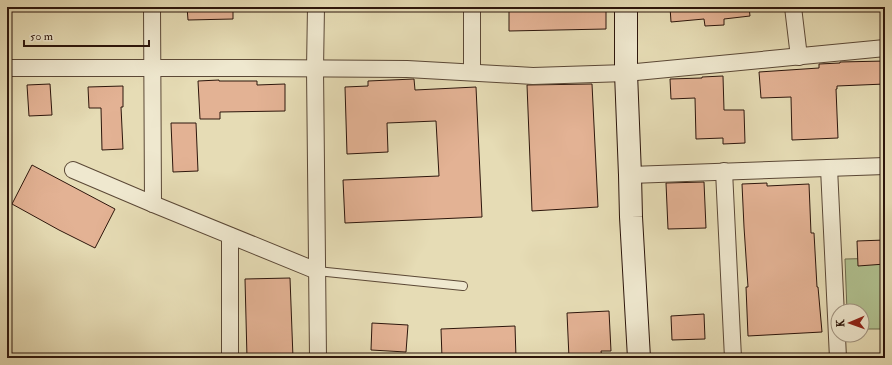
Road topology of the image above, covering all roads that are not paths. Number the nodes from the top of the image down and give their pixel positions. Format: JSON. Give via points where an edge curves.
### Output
{"nodes":[{"id":1,"x":152,"y":7,"type":"edge"},
{"id":2,"x":316,"y":7,"type":"edge"},
{"id":3,"x":472,"y":7,"type":"edge"},
{"id":4,"x":626,"y":7,"type":"edge"},
{"id":5,"x":793,"y":7,"type":"edge"},
{"id":6,"x":885,"y":48,"type":"edge"},
{"id":7,"x":799,"y":57,"type":"junction"},
{"id":8,"x":7,"y":68,"type":"edge"},
{"id":9,"x":152,"y":68,"type":"junction"},
{"id":10,"x":315,"y":69,"type":"junction"},
{"id":11,"x":472,"y":72,"type":"junction"},
{"id":12,"x":626,"y":73,"type":"junction"},
{"id":13,"x":885,"y":166,"type":"edge"},
{"id":14,"x":829,"y":168,"type":"junction"},
{"id":15,"x":73,"y":170,"type":"dead end"},
{"id":16,"x":724,"y":171,"type":"junction"},
{"id":17,"x":630,"y":175,"type":"junction"},
{"id":18,"x":153,"y":204,"type":"junction"},
{"id":19,"x":230,"y":236,"type":"junction"},
{"id":20,"x":317,"y":271,"type":"junction"},
{"id":21,"x":464,"y":286,"type":"dead end"},
{"id":22,"x":230,"y":358,"type":"edge"},
{"id":23,"x":318,"y":358,"type":"edge"},
{"id":24,"x":639,"y":358,"type":"edge"},
{"id":25,"x":733,"y":358,"type":"edge"},
{"id":26,"x":838,"y":358,"type":"edge"}],
"edges":[{"from":1,"to":9,"type":"street"},
{"from":2,"to":10,"type":"street"},
{"from":3,"to":11,"type":"street"},
{"from":4,"to":12,"type":"street"},
{"from":5,"to":7,"type":"street"},
{"from":6,"to":7,"type":"street"},
{"from":7,"to":12,"type":"street"},
{"from":8,"to":9,"type":"street"},
{"from":9,"to":10,"type":"street"},
{"from":9,"to":18,"type":"street"},
{"from":10,"to":11,"type":"street"},
{"from":10,"to":20,"type":"street"},
{"from":11,"to":12,"type":"street","via":[[533,76]]},
{"from":12,"to":17,"type":"street"},
{"from":13,"to":14,"type":"street"},
{"from":14,"to":16,"type":"street"},
{"from":14,"to":26,"type":"street"},
{"from":15,"to":18,"type":"street"},
{"from":16,"to":17,"type":"street"},
{"from":16,"to":25,"type":"street"},
{"from":17,"to":24,"type":"street"},
{"from":18,"to":19,"type":"street"},
{"from":19,"to":20,"type":"street"},
{"from":19,"to":22,"type":"street"},
{"from":20,"to":21,"type":"lane"},
{"from":20,"to":23,"type":"street"}]}
